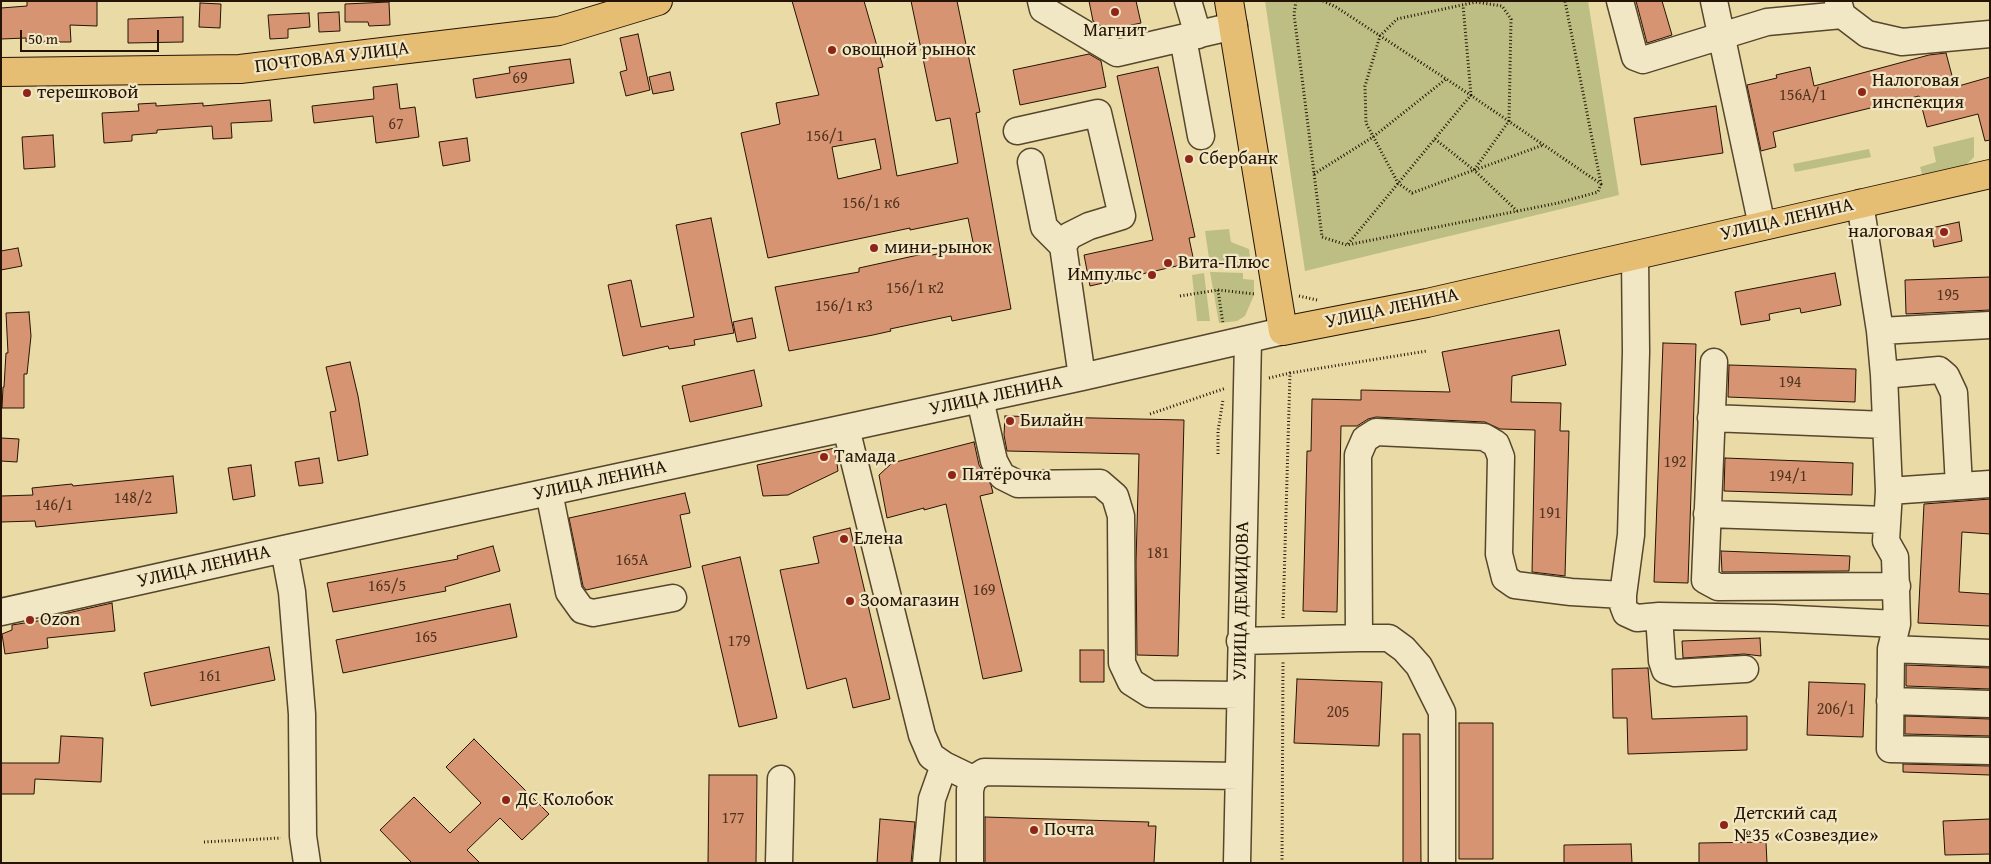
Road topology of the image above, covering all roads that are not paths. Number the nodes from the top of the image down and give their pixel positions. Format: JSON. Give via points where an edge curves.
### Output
{"nodes":[{"id":1,"x":658,"y":1,"type":"edge"},
{"id":2,"x":1042,"y":1,"type":"edge"},
{"id":3,"x":1188,"y":1,"type":"edge"},
{"id":4,"x":1620,"y":1,"type":"edge"},
{"id":5,"x":1714,"y":1,"type":"edge"},
{"id":6,"x":1840,"y":8,"type":"edge"},
{"id":7,"x":1232,"y":14,"type":"edge"},
{"id":8,"x":1990,"y":34,"type":"edge"},
{"id":9,"x":1190,"y":36,"type":"junction"},
{"id":10,"x":1722,"y":36,"type":"junction"},
{"id":11,"x":1,"y":72,"type":"edge"},
{"id":12,"x":1017,"y":131,"type":"dead end"},
{"id":13,"x":1201,"y":136,"type":"dead end"},
{"id":14,"x":1031,"y":162,"type":"dead end"},
{"id":15,"x":1990,"y":174,"type":"edge"},
{"id":16,"x":1860,"y":203,"type":"junction"},
{"id":17,"x":1762,"y":226,"type":"junction"},
{"id":18,"x":1064,"y":246,"type":"junction"},
{"id":19,"x":1634,"y":256,"type":"junction"},
{"id":20,"x":1990,"y":325,"type":"edge"},
{"id":21,"x":1283,"y":331,"type":"junction"},
{"id":22,"x":1880,"y":331,"type":"junction"},
{"id":23,"x":1236,"y":343,"type":"junction"},
{"id":24,"x":1714,"y":362,"type":"dead end"},
{"id":25,"x":1884,"y":374,"type":"junction"},
{"id":26,"x":1082,"y":377,"type":"junction"},
{"id":27,"x":980,"y":399,"type":"junction"},
{"id":28,"x":1711,"y":418,"type":"junction"},
{"id":29,"x":1886,"y":425,"type":"junction"},
{"id":30,"x":846,"y":428,"type":"junction"},
{"id":31,"x":1990,"y":484,"type":"edge"},
{"id":32,"x":1959,"y":486,"type":"junction"},
{"id":33,"x":1889,"y":491,"type":"junction"},
{"id":34,"x":550,"y":492,"type":"junction"},
{"id":35,"x":1708,"y":514,"type":"junction"},
{"id":36,"x":1887,"y":520,"type":"junction"},
{"id":37,"x":284,"y":549,"type":"junction"},
{"id":38,"x":1897,"y":586,"type":"junction"},
{"id":39,"x":1623,"y":594,"type":"junction"},
{"id":40,"x":672,"y":598,"type":"dead end"},
{"id":41,"x":1,"y":612,"type":"edge"},
{"id":42,"x":1659,"y":616,"type":"junction"},
{"id":43,"x":1897,"y":624,"type":"junction"},
{"id":44,"x":1359,"y":638,"type":"junction"},
{"id":45,"x":1240,"y":641,"type":"junction"},
{"id":46,"x":1891,"y":649,"type":"junction"},
{"id":47,"x":1990,"y":653,"type":"edge"},
{"id":48,"x":1745,"y":669,"type":"dead end"},
{"id":49,"x":1240,"y":695,"type":"junction"},
{"id":50,"x":1890,"y":701,"type":"junction"},
{"id":51,"x":1990,"y":704,"type":"edge"},
{"id":52,"x":1990,"y":752,"type":"edge"},
{"id":53,"x":944,"y":765,"type":"junction"},
{"id":54,"x":1238,"y":776,"type":"junction"},
{"id":55,"x":781,"y":779,"type":"dead end"},
{"id":56,"x":973,"y":779,"type":"junction"},
{"id":57,"x":307,"y":863,"type":"edge"},
{"id":58,"x":779,"y":863,"type":"edge"},
{"id":59,"x":926,"y":863,"type":"edge"},
{"id":60,"x":970,"y":863,"type":"edge"},
{"id":61,"x":1237,"y":863,"type":"edge"},
{"id":62,"x":1442,"y":863,"type":"edge"}],
"edges":[{"from":1,"to":11,"type":"main road","name":"ПОЧТОВАЯ УЛИЦА","via":[[560,31],[240,69]]},
{"from":2,"to":9,"type":"street","via":[[1043,9],[1116,53]]},
{"from":3,"to":9,"type":"street"},
{"from":4,"to":10,"type":"street","via":[[1635,57],[1643,60]]},
{"from":5,"to":10,"type":"street"},
{"from":6,"to":8,"type":"street","via":[[1868,34],[1902,42]]},
{"from":6,"to":10,"type":"street","via":[[1767,22]]},
{"from":7,"to":9,"type":"street"},
{"from":7,"to":21,"type":"main road"},
{"from":9,"to":13,"type":"street"},
{"from":10,"to":17,"type":"street"},
{"from":12,"to":18,"type":"street","via":[[1098,113],[1122,216],[1069,236]]},
{"from":14,"to":18,"type":"street","via":[[1044,227]]},
{"from":15,"to":16,"type":"main road","name":"УЛИЦА ЛЕНИНА"},
{"from":16,"to":17,"type":"main road","name":"УЛИЦА ЛЕНИНА"},
{"from":16,"to":22,"type":"street"},
{"from":17,"to":19,"type":"main road","name":"УЛИЦА ЛЕНИНА"},
{"from":18,"to":26,"type":"street"},
{"from":19,"to":21,"type":"main road","name":"УЛИЦА ЛЕНИНА"},
{"from":19,"to":39,"type":"street","via":[[1636,352],[1631,535]]},
{"from":20,"to":22,"type":"street"},
{"from":21,"to":23,"type":"street","name":"УЛИЦА ЛЕНИНА"},
{"from":22,"to":25,"type":"street"},
{"from":23,"to":26,"type":"street","name":"УЛИЦА ЛЕНИНА"},
{"from":23,"to":45,"type":"street","name":"УЛИЦА ДЕМИДОВА","via":[[1248,384]]},
{"from":24,"to":28,"type":"street"},
{"from":25,"to":29,"type":"street"},
{"from":25,"to":32,"type":"street","via":[[1939,370],[1946,376],[1954,393]]},
{"from":26,"to":27,"type":"street","name":"УЛИЦА ЛЕНИНА"},
{"from":27,"to":30,"type":"street","name":"УЛИЦА ЛЕНИНА"},
{"from":27,"to":49,"type":"street","via":[[994,461],[1002,476],[1018,484],[1100,484],[1115,496],[1121,516],[1122,663],[1131,682],[1150,694]]},
{"from":28,"to":29,"type":"street"},
{"from":28,"to":35,"type":"street"},
{"from":29,"to":33,"type":"street"},
{"from":30,"to":34,"type":"street","name":"УЛИЦА ЛЕНИНА"},
{"from":30,"to":53,"type":"street","via":[[922,735],[931,756]]},
{"from":31,"to":32,"type":"street"},
{"from":32,"to":33,"type":"street"},
{"from":33,"to":36,"type":"street"},
{"from":34,"to":37,"type":"street","name":"УЛИЦА ЛЕНИНА"},
{"from":34,"to":40,"type":"street","via":[[569,592],[582,610],[593,613]]},
{"from":35,"to":36,"type":"street"},
{"from":35,"to":38,"type":"street","via":[[1705,580],[1718,588]]},
{"from":36,"to":38,"type":"street","via":[[1886,541],[1896,557]]},
{"from":37,"to":41,"type":"street","name":"УЛИЦА ЛЕНИНА"},
{"from":37,"to":57,"type":"street","via":[[292,592],[302,714],[303,836]]},
{"from":38,"to":43,"type":"street"},
{"from":39,"to":42,"type":"street","via":[[1626,613],[1637,618]]},
{"from":39,"to":44,"type":"street","via":[[1515,585],[1505,578],[1499,554],[1501,456],[1496,444],[1484,437],[1376,432],[1365,439],[1358,455]]},
{"from":42,"to":43,"type":"street"},
{"from":42,"to":48,"type":"street","via":[[1665,670],[1675,673]]},
{"from":43,"to":46,"type":"street"},
{"from":44,"to":45,"type":"street"},
{"from":44,"to":62,"type":"street","via":[[1389,638],[1404,649],[1419,666],[1442,712]]},
{"from":45,"to":49,"type":"street","name":"УЛИЦА ДЕМИДОВА"},
{"from":46,"to":47,"type":"street"},
{"from":46,"to":50,"type":"street"},
{"from":49,"to":54,"type":"street","name":"УЛИЦА ДЕМИДОВА"},
{"from":50,"to":51,"type":"street"},
{"from":50,"to":52,"type":"street","via":[[1890,750]]},
{"from":53,"to":56,"type":"street"},
{"from":53,"to":59,"type":"street","via":[[932,799]]},
{"from":54,"to":56,"type":"street","via":[[984,772]]},
{"from":54,"to":61,"type":"street","name":"УЛИЦА ДЕМИДОВА"},
{"from":55,"to":58,"type":"street"},
{"from":56,"to":60,"type":"street","via":[[970,790]]}]}
